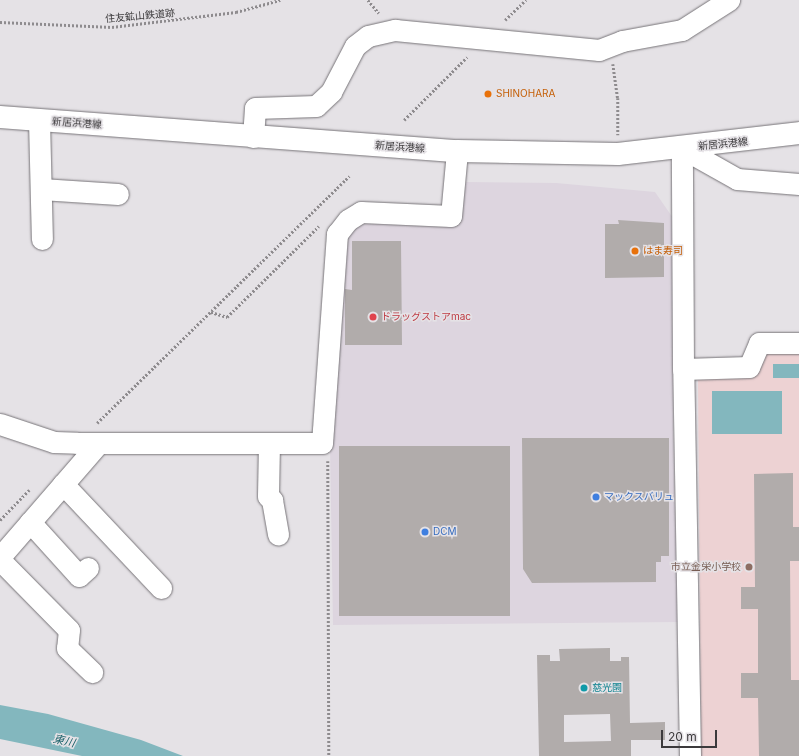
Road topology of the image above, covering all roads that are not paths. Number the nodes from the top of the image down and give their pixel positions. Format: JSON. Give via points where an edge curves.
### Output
{"nodes":[{"id":1,"x":729,"y":0,"type":"edge"},
{"id":2,"x":0,"y":117,"type":"edge"},
{"id":3,"x":39,"y":120,"type":"junction"},
{"id":4,"x":799,"y":133,"type":"edge"},
{"id":5,"x":253,"y":136,"type":"junction"},
{"id":6,"x":682,"y":148,"type":"junction"},
{"id":7,"x":457,"y":151,"type":"junction"},
{"id":8,"x":799,"y":184,"type":"edge"},
{"id":9,"x":41,"y":189,"type":"junction"},
{"id":10,"x":118,"y":194,"type":"dead end"},
{"id":11,"x":42,"y":240,"type":"dead end"},
{"id":12,"x":799,"y":343,"type":"edge"},
{"id":13,"x":683,"y":369,"type":"junction"},
{"id":14,"x":0,"y":424,"type":"edge"},
{"id":15,"x":268,"y":443,"type":"junction"},
{"id":16,"x":98,"y":444,"type":"junction"},
{"id":17,"x":63,"y":484,"type":"junction"},
{"id":18,"x":30,"y":522,"type":"junction"},
{"id":19,"x":278,"y":534,"type":"dead end"},
{"id":20,"x":1,"y":563,"type":"edge"},
{"id":21,"x":79,"y":576,"type":"dead end"},
{"id":22,"x":161,"y":588,"type":"dead end"},
{"id":23,"x":92,"y":672,"type":"dead end"},
{"id":24,"x":690,"y":756,"type":"edge"}],
"edges":[{"from":1,"to":5,"type":"street","via":[[682,30],[622,41],[599,50],[395,30],[368,36],[355,46],[331,92],[316,106],[255,108]]},
{"from":2,"to":3,"type":"main road","name":"新居浜港線"},
{"from":3,"to":5,"type":"main road","name":"新居浜港線"},
{"from":3,"to":9,"type":"street"},
{"from":4,"to":6,"type":"main road","name":"新居浜港線"},
{"from":5,"to":7,"type":"main road","name":"新居浜港線"},
{"from":6,"to":7,"type":"main road","name":"新居浜港線","via":[[618,154]]},
{"from":6,"to":8,"type":"street","via":[[737,178]]},
{"from":6,"to":13,"type":"street"},
{"from":7,"to":15,"type":"street","via":[[451,216],[361,212],[348,220],[337,234],[322,443]]},
{"from":9,"to":10,"type":"street"},
{"from":9,"to":11,"type":"street"},
{"from":12,"to":13,"type":"street","via":[[759,343],[749,367]]},
{"from":13,"to":24,"type":"street"},
{"from":14,"to":16,"type":"street","via":[[54,442]]},
{"from":15,"to":16,"type":"street"},
{"from":15,"to":19,"type":"street","via":[[268,496],[272,500]]},
{"from":16,"to":17,"type":"street"},
{"from":17,"to":18,"type":"street"},
{"from":17,"to":22,"type":"street"},
{"from":18,"to":20,"type":"street"},
{"from":18,"to":21,"type":"street"},
{"from":20,"to":23,"type":"street","via":[[69,630],[67,648]]}]}
